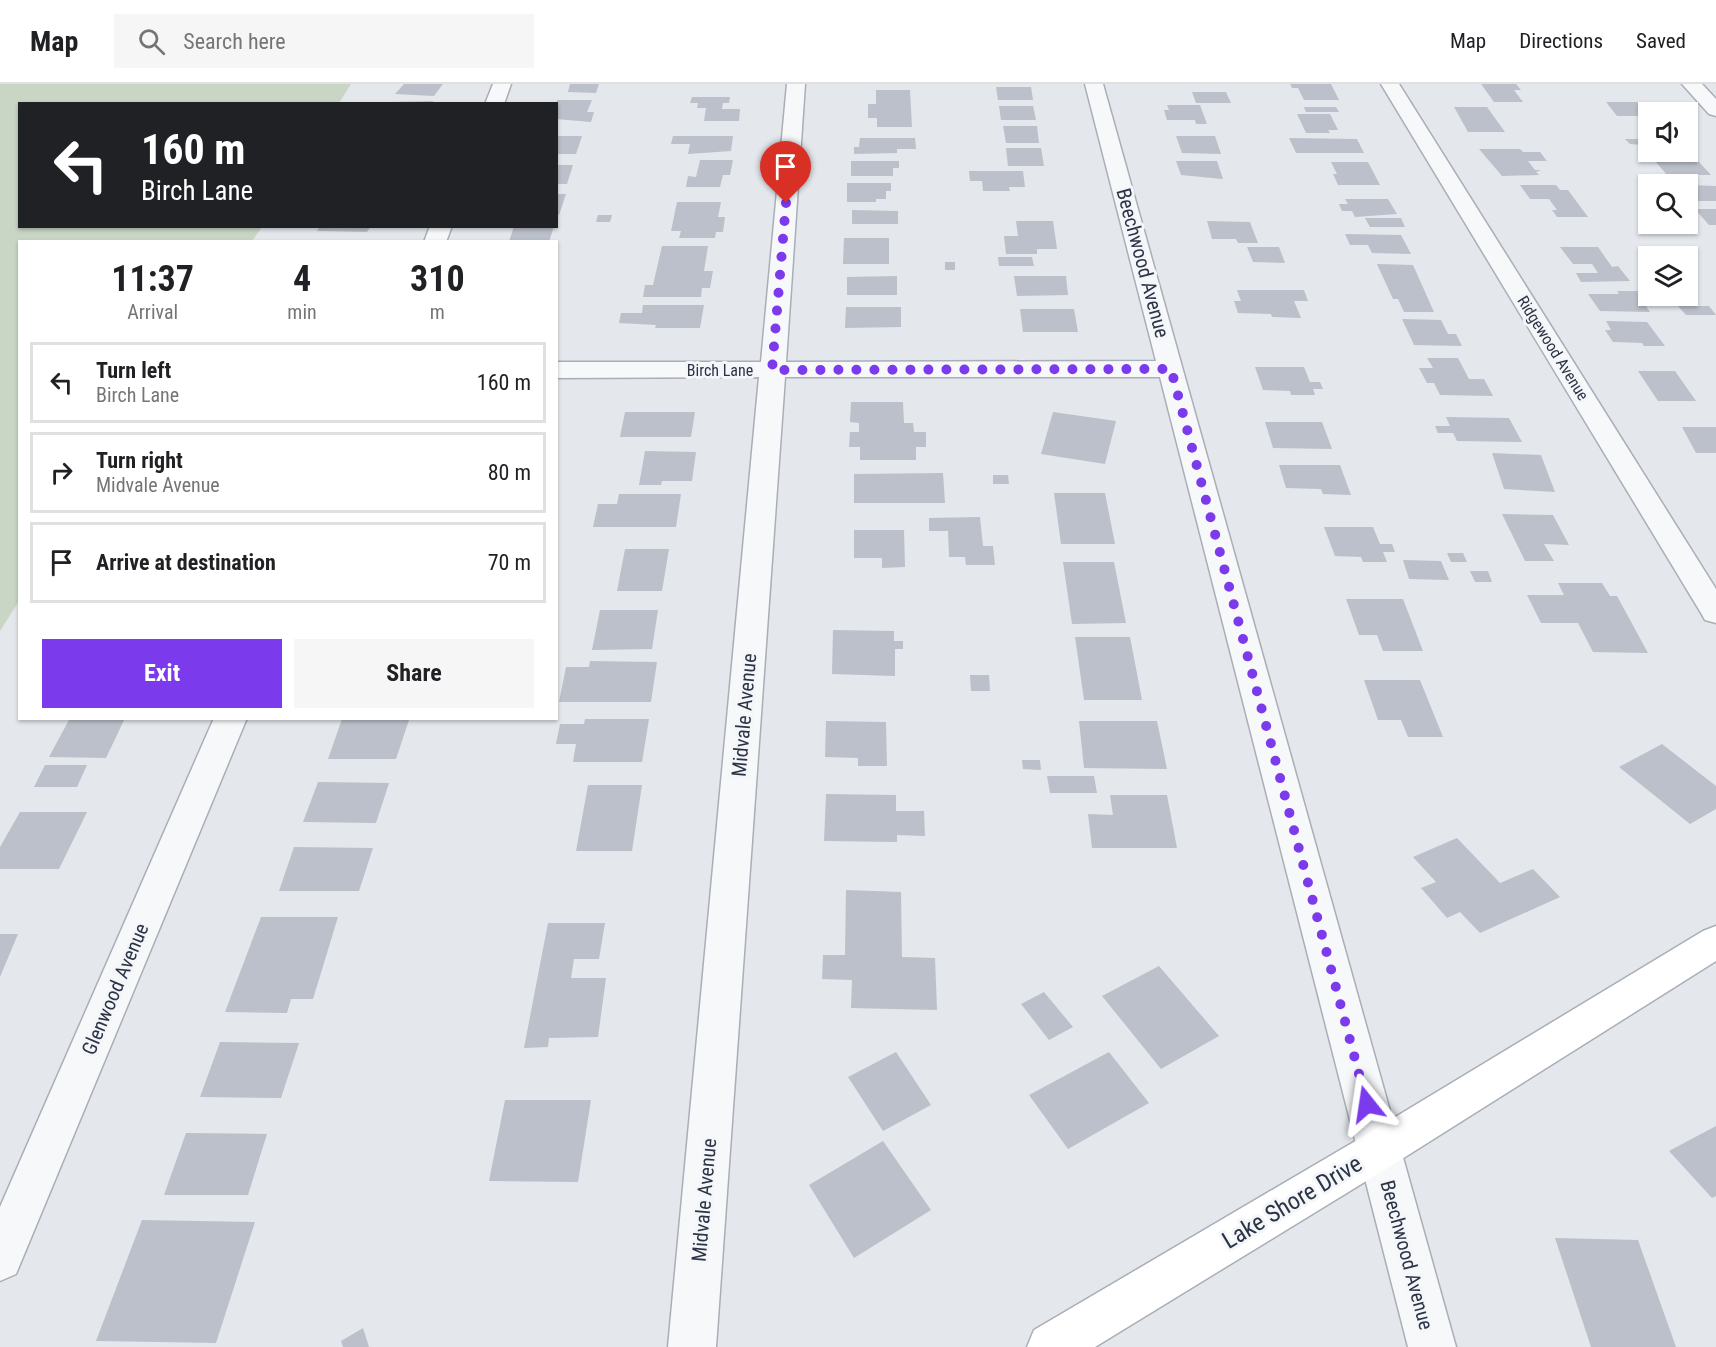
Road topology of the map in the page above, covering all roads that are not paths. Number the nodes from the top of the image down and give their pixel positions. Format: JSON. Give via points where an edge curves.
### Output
{"nodes":[{"id":1,"x":502,"y":84,"type":"edge"},
{"id":2,"x":796,"y":84,"type":"edge"},
{"id":3,"x":1094,"y":84,"type":"edge"},
{"id":4,"x":1390,"y":84,"type":"edge"},
{"id":5,"x":1691,"y":84,"type":"edge"},
{"id":6,"x":495,"y":102,"type":"edge"},
{"id":7,"x":1716,"y":110,"type":"edge"},
{"id":8,"x":1171,"y":369,"type":"junction"},
{"id":9,"x":558,"y":370,"type":"edge"},
{"id":10,"x":772,"y":370,"type":"junction"},
{"id":11,"x":1716,"y":613,"type":"edge"},
{"id":12,"x":230,"y":720,"type":"edge"},
{"id":13,"x":1716,"y":942,"type":"edge"},
{"id":14,"x":1379,"y":1150,"type":"junction"},
{"id":15,"x":0,"y":1259,"type":"edge"},
{"id":16,"x":692,"y":1347,"type":"edge"},
{"id":17,"x":1051,"y":1347,"type":"edge"},
{"id":18,"x":1432,"y":1347,"type":"edge"}],
"edges":[{"from":1,"to":6,"type":"street"},
{"from":2,"to":10,"type":"street","name":"Midvale Avenue"},
{"from":3,"to":8,"type":"street","name":"Beechwood Avenue"},
{"from":4,"to":11,"type":"street","name":"Ridgewood Avenue"},
{"from":5,"to":7,"type":"street"},
{"from":8,"to":10,"type":"street","name":"Birch Lane"},
{"from":8,"to":14,"type":"street","name":"Beechwood Avenue"},
{"from":9,"to":10,"type":"street","name":"Birch Lane"},
{"from":10,"to":16,"type":"street","name":"Midvale Avenue"},
{"from":12,"to":15,"type":"street","name":"Glenwood Avenue"},
{"from":13,"to":14,"type":"street","name":"Lake Shore Drive"},
{"from":14,"to":17,"type":"street","name":"Lake Shore Drive"},
{"from":14,"to":18,"type":"street","name":"Beechwood Avenue"}]}
